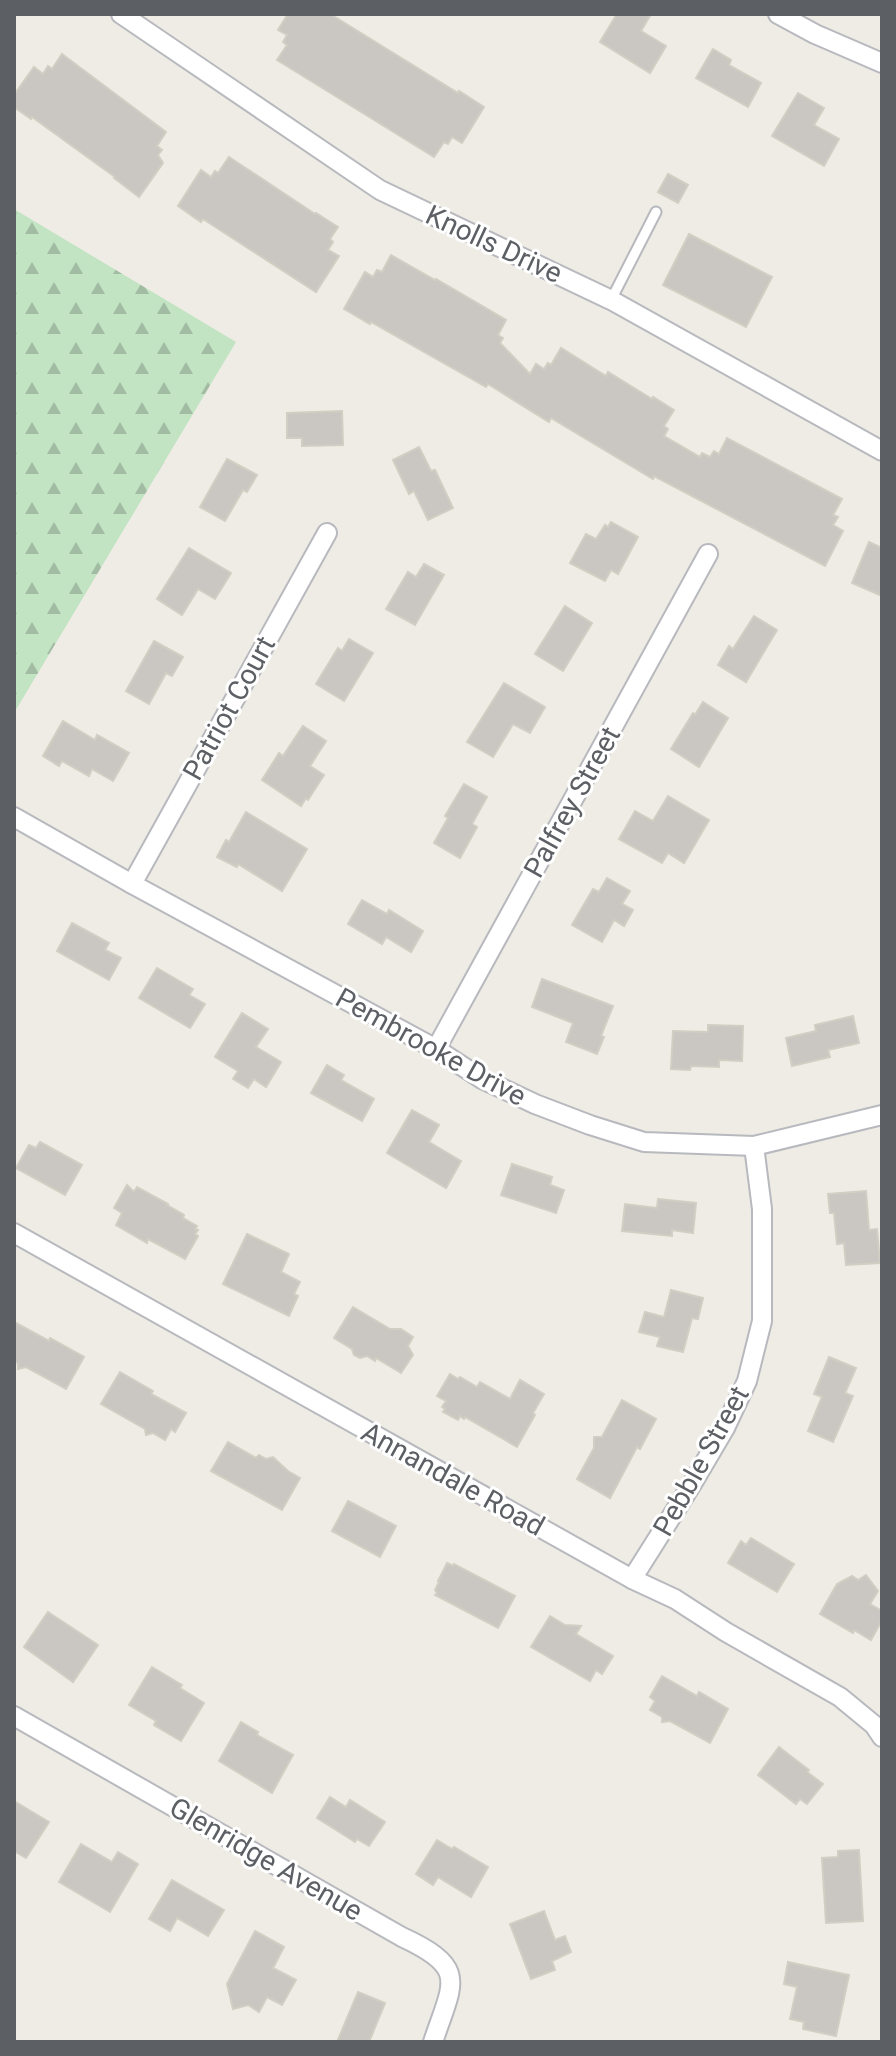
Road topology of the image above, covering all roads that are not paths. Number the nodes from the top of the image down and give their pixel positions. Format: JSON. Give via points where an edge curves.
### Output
{"nodes":[{"id":1,"x":121,"y":14,"type":"edge"},
{"id":2,"x":778,"y":14,"type":"edge"},
{"id":3,"x":882,"y":63,"type":"edge"},
{"id":4,"x":656,"y":212,"type":"dead end"},
{"id":5,"x":611,"y":300,"type":"junction"},
{"id":6,"x":882,"y":451,"type":"edge"},
{"id":7,"x":327,"y":533,"type":"dead end"},
{"id":8,"x":708,"y":554,"type":"dead end"},
{"id":9,"x":14,"y":817,"type":"edge"},
{"id":10,"x":132,"y":884,"type":"junction"},
{"id":11,"x":436,"y":1049,"type":"junction"},
{"id":12,"x":882,"y":1115,"type":"edge"},
{"id":13,"x":754,"y":1146,"type":"junction"},
{"id":14,"x":14,"y":1233,"type":"edge"},
{"id":15,"x":632,"y":1579,"type":"junction"},
{"id":16,"x":14,"y":1716,"type":"edge"},
{"id":17,"x":882,"y":1737,"type":"edge"},
{"id":18,"x":433,"y":2042,"type":"edge"}],
"edges":[{"from":1,"to":5,"type":"street","name":"Knolls Drive","via":[[380,190]]},
{"from":2,"to":3,"type":"street"},
{"from":4,"to":5,"type":"lane"},
{"from":5,"to":6,"type":"street","name":"Knolls Drive"},
{"from":7,"to":10,"type":"street","name":"Patriot Court"},
{"from":8,"to":11,"type":"street","name":"Palfrey Street"},
{"from":9,"to":10,"type":"street","name":"Pembrooke Drive"},
{"from":10,"to":11,"type":"street","name":"Pembrooke Drive"},
{"from":11,"to":13,"type":"street","name":"Pembrooke Drive","via":[[535,1104],[644,1142]]},
{"from":12,"to":13,"type":"street","name":"Pembrooke Drive"},
{"from":13,"to":15,"type":"street","name":"Pebble Street","via":[[762,1209],[762,1321],[747,1381],[718,1440]]},
{"from":14,"to":15,"type":"street","name":"Annandale Road"},
{"from":15,"to":17,"type":"street","name":"Annandale Road","via":[[840,1697]]},
{"from":16,"to":18,"type":"street","name":"Glenridge Avenue","via":[[441,1959],[451,1981]]}]}
